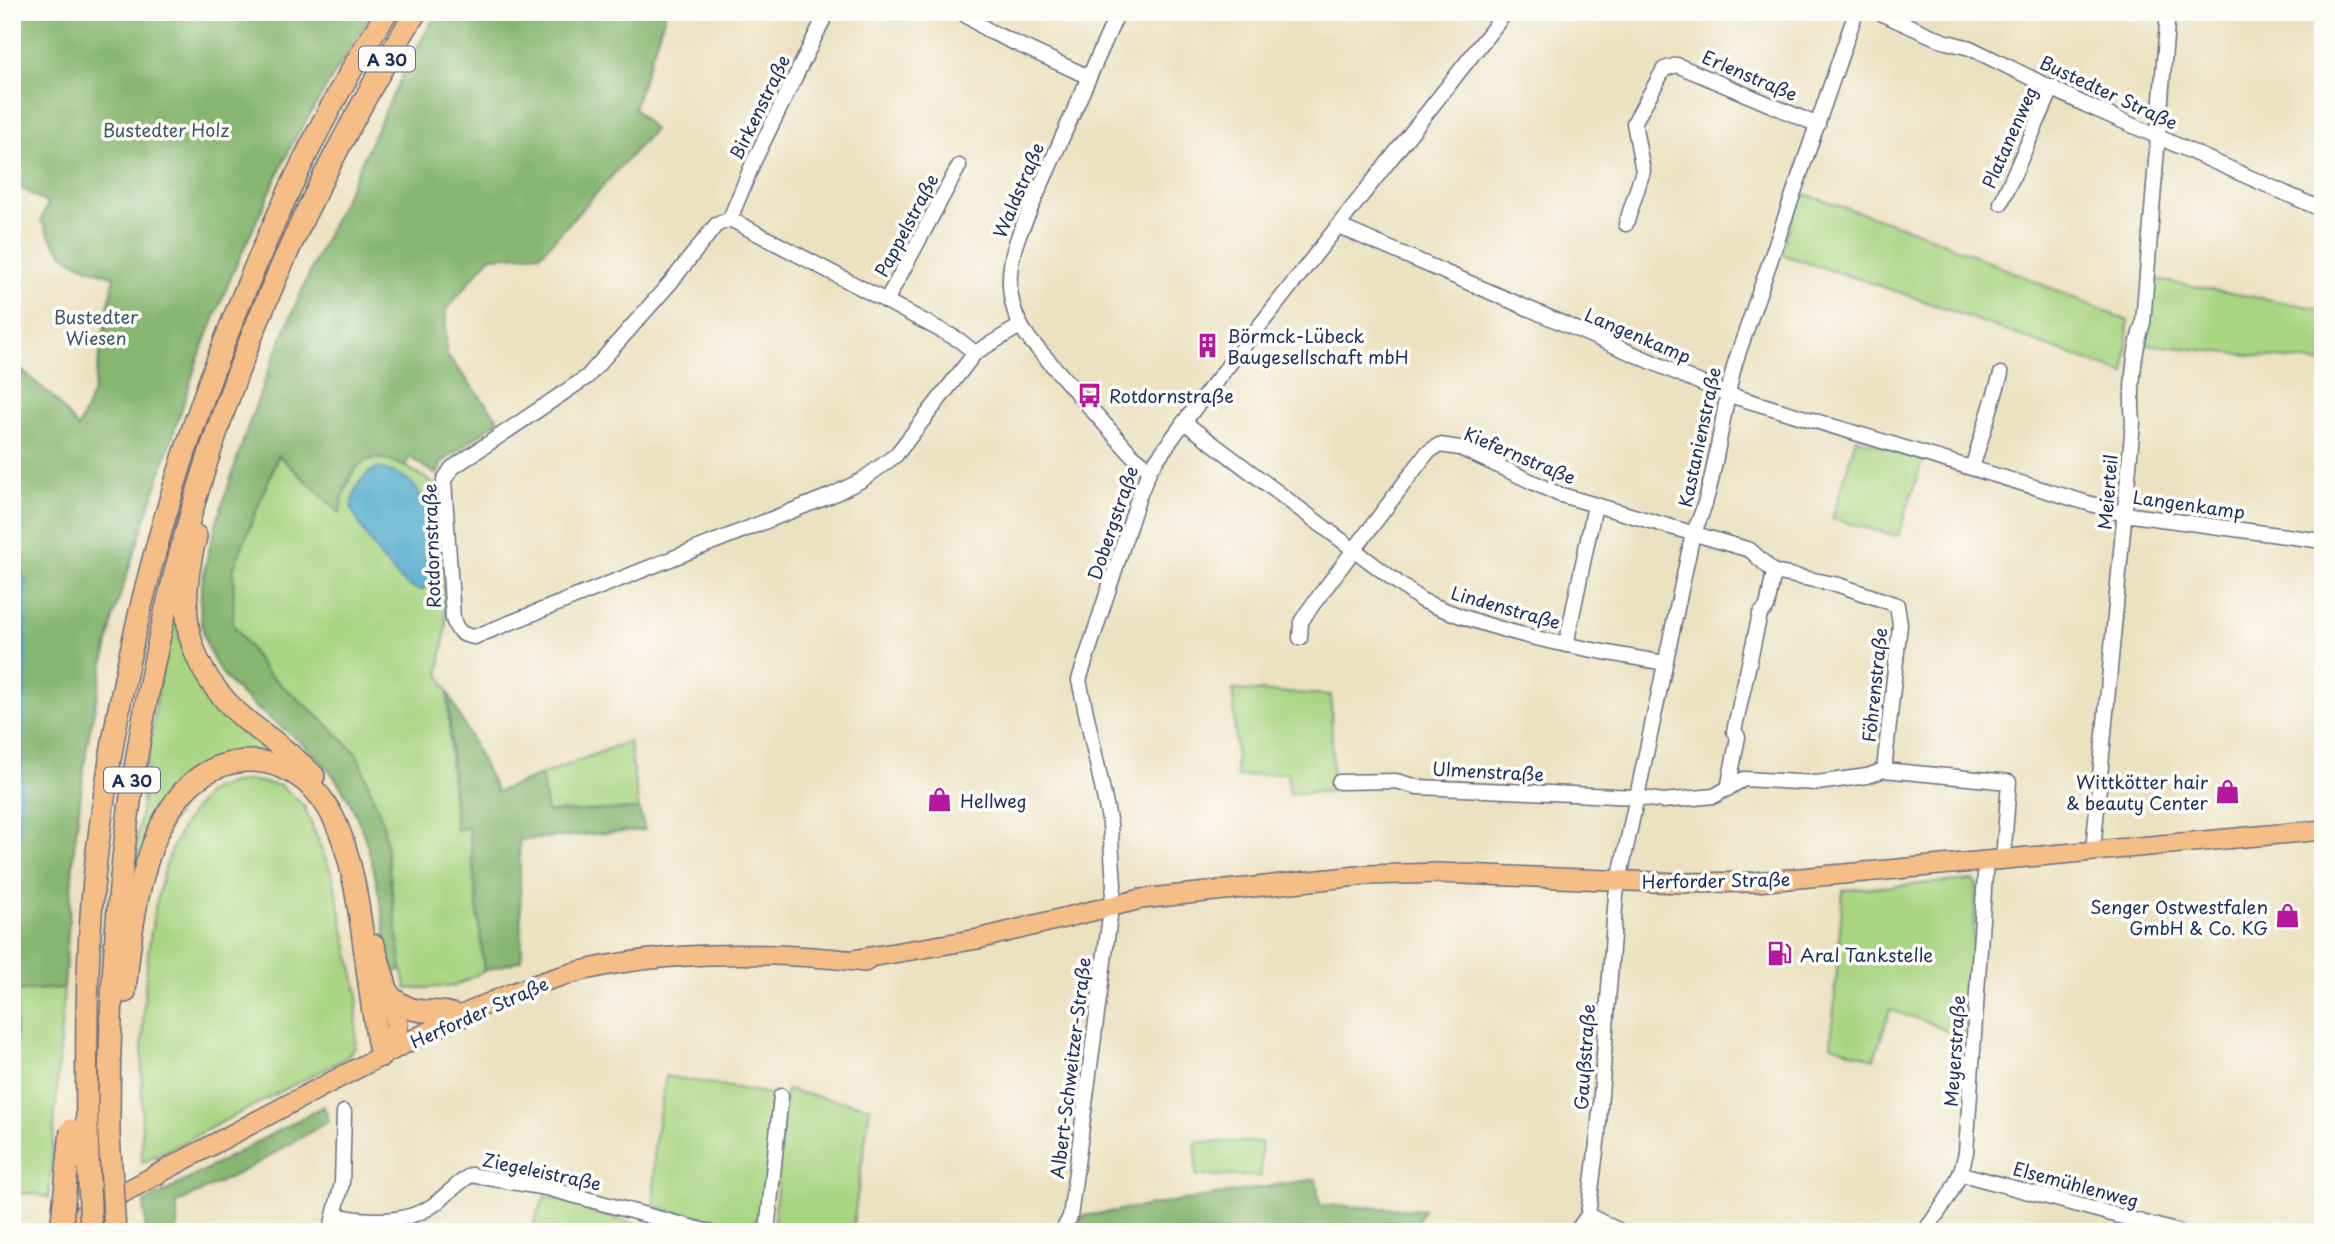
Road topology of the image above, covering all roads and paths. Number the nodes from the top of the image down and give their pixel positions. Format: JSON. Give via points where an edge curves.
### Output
{"nodes":[{"id":1,"x":387,"y":12,"type":"edge"},
{"id":2,"x":416,"y":12,"type":"edge"},
{"id":3,"x":827,"y":12,"type":"edge"},
{"id":4,"x":961,"y":12,"type":"edge"},
{"id":5,"x":1118,"y":12,"type":"edge"},
{"id":6,"x":1506,"y":12,"type":"edge"},
{"id":7,"x":1856,"y":12,"type":"edge"},
{"id":8,"x":1878,"y":12,"type":"edge"},
{"id":9,"x":2168,"y":12,"type":"edge"},
{"id":10,"x":1089,"y":77,"type":"junction"},
{"id":11,"x":2053,"y":87,"type":"junction"},
{"id":12,"x":1818,"y":125,"type":"junction"},
{"id":13,"x":2158,"y":136,"type":"junction"},
{"id":14,"x":959,"y":166,"type":"dead end"},
{"id":15,"x":2001,"y":203,"type":"dead end"},
{"id":16,"x":2323,"y":210,"type":"edge"},
{"id":17,"x":730,"y":219,"type":"junction"},
{"id":18,"x":1626,"y":224,"type":"dead end"},
{"id":19,"x":1338,"y":226,"type":"junction"},
{"id":20,"x":886,"y":301,"type":"junction"},
{"id":21,"x":1020,"y":326,"type":"junction"},
{"id":22,"x":975,"y":353,"type":"junction"},
{"id":23,"x":2001,"y":374,"type":"dead end"},
{"id":24,"x":1726,"y":394,"type":"junction"},
{"id":25,"x":1184,"y":422,"type":"junction"},
{"id":26,"x":215,"y":436,"type":"junction"},
{"id":27,"x":1972,"y":468,"type":"junction"},
{"id":28,"x":1150,"y":469,"type":"junction"},
{"id":29,"x":1595,"y":505,"type":"junction"},
{"id":30,"x":2124,"y":514,"type":"junction"},
{"id":31,"x":1693,"y":533,"type":"junction"},
{"id":32,"x":2323,"y":541,"type":"edge"},
{"id":33,"x":1352,"y":550,"type":"junction"},
{"id":34,"x":1774,"y":572,"type":"junction"},
{"id":35,"x":1300,"y":638,"type":"dead end"},
{"id":36,"x":1566,"y":645,"type":"junction"},
{"id":37,"x":1664,"y":663,"type":"junction"},
{"id":38,"x":1884,"y":769,"type":"junction"},
{"id":39,"x":1339,"y":782,"type":"dead end"},
{"id":40,"x":1728,"y":789,"type":"junction"},
{"id":41,"x":1636,"y":797,"type":"junction"},
{"id":42,"x":2323,"y":830,"type":"edge"},
{"id":43,"x":2093,"y":851,"type":"junction"},
{"id":44,"x":1994,"y":860,"type":"junction"},
{"id":45,"x":1619,"y":880,"type":"junction"},
{"id":46,"x":1109,"y":907,"type":"junction"},
{"id":47,"x":390,"y":996,"type":"junction"},
{"id":48,"x":460,"y":1017,"type":"junction"},
{"id":49,"x":381,"y":1056,"type":"junction"},
{"id":50,"x":781,"y":1096,"type":"dead end"},
{"id":51,"x":344,"y":1112,"type":"dead end"},
{"id":52,"x":79,"y":1131,"type":"junction"},
{"id":53,"x":109,"y":1134,"type":"junction"},
{"id":54,"x":1962,"y":1174,"type":"junction"},
{"id":55,"x":336,"y":1215,"type":"junction"},
{"id":56,"x":1588,"y":1215,"type":"junction"},
{"id":57,"x":50,"y":1232,"type":"edge"},
{"id":58,"x":61,"y":1232,"type":"edge"},
{"id":59,"x":91,"y":1232,"type":"edge"},
{"id":60,"x":115,"y":1232,"type":"edge"},
{"id":61,"x":330,"y":1232,"type":"edge"},
{"id":62,"x":709,"y":1232,"type":"edge"},
{"id":63,"x":767,"y":1232,"type":"edge"},
{"id":64,"x":1062,"y":1232,"type":"edge"},
{"id":65,"x":1576,"y":1232,"type":"edge"},
{"id":66,"x":1622,"y":1232,"type":"edge"},
{"id":67,"x":1924,"y":1232,"type":"edge"},
{"id":68,"x":2179,"y":1232,"type":"edge"}],
"edges":[{"from":1,"to":52,"type":"highway","number":"A 30","via":[[313,141],[222,343],[182,457],[145,589],[115,732],[96,861]]},
{"from":2,"to":26,"type":"highway","number":"A 30","via":[[360,107],[269,289]]},
{"from":3,"to":17,"type":"street","name":"Birkenstraße"},
{"from":4,"to":10,"type":"street","via":[[989,31]]},
{"from":5,"to":10,"type":"street","name":"Waldstraße"},
{"from":6,"to":19,"type":"street","name":"Dobergstraße"},
{"from":7,"to":12,"type":"street","name":"Kastanienstraße"},
{"from":8,"to":11,"type":"street","name":"Bustedter Straße"},
{"from":9,"to":13,"type":"street","name":"Meierteil"},
{"from":10,"to":21,"type":"street","name":"Waldstraße","via":[[1011,256],[1009,290]]},
{"from":11,"to":13,"type":"street","name":"Bustedter Straße"},
{"from":11,"to":15,"type":"street","name":"Platanenweg"},
{"from":12,"to":18,"type":"street","name":"Erlenstraße","via":[[1677,65],[1664,69],[1634,123],[1643,171]]},
{"from":12,"to":24,"type":"street","name":"Kastanienstraße"},
{"from":13,"to":16,"type":"street","name":"Bustedter Straße"},
{"from":13,"to":30,"type":"street","name":"Meierteil"},
{"from":14,"to":20,"type":"street","name":"Pappelstraße"},
{"from":17,"to":20,"type":"street"},
{"from":17,"to":22,"type":"street","name":"Rotdornstraße","via":[[716,225],[587,377],[453,468],[444,480],[453,619],[464,635],[474,636],[862,480],[915,435]]},
{"from":19,"to":24,"type":"street","name":"Langenkamp"},
{"from":19,"to":25,"type":"street","name":"Dobergstraße"},
{"from":20,"to":22,"type":"street"},
{"from":21,"to":22,"type":"street","name":"Rotdornstraße"},
{"from":21,"to":28,"type":"street","name":"Waldstraße","via":[[1132,455]]},
{"from":23,"to":27,"type":"street"},
{"from":24,"to":27,"type":"street","name":"Langenkamp"},
{"from":24,"to":31,"type":"street","name":"Kastanienstraße","via":[[1703,515]]},
{"from":25,"to":28,"type":"street","name":"Dobergstraße"},
{"from":25,"to":33,"type":"street","name":"Lindenstraße"},
{"from":26,"to":47,"type":"highway","via":[[217,465],[188,583],[190,645],[214,689],[302,762],[339,810],[350,832],[375,955]]},
{"from":26,"to":53,"type":"highway","number":"A 30","via":[[173,572],[138,736],[118,891],[108,1030]]},
{"from":27,"to":30,"type":"street","name":"Langenkamp"},
{"from":28,"to":46,"type":"street","name":"Dobergstraße","via":[[1079,680],[1110,824],[1114,886]]},
{"from":29,"to":31,"type":"street","name":"Kiefernstraße"},
{"from":29,"to":33,"type":"street","name":"Kiefernstraße","via":[[1528,482],[1460,448],[1439,445],[1427,453]]},
{"from":29,"to":36,"type":"street"},
{"from":30,"to":32,"type":"street","name":"Langenkamp"},
{"from":30,"to":43,"type":"street","name":"Meierteil"},
{"from":31,"to":34,"type":"street","name":"Föhrenstraße","via":[[1750,550]]},
{"from":31,"to":37,"type":"street","name":"Kastanienstraße"},
{"from":33,"to":35,"type":"street","via":[[1301,622]]},
{"from":33,"to":36,"type":"street","name":"Lindenstraße","via":[[1421,600],[1454,615]]},
{"from":34,"to":38,"type":"street","name":"Föhrenstraße","via":[[1839,585],[1897,605],[1900,624]]},
{"from":34,"to":40,"type":"street","via":[[1734,731],[1738,737]]},
{"from":36,"to":37,"type":"street","name":"Lindenstraße"},
{"from":37,"to":41,"type":"street","name":"Kastanienstraße"},
{"from":38,"to":40,"type":"street","via":[[1817,783],[1744,779]]},
{"from":38,"to":44,"type":"street","via":[[2009,782]]},
{"from":39,"to":41,"type":"street","name":"Ulmenstraße","via":[[1396,781],[1418,787]]},
{"from":40,"to":41,"type":"street","via":[[1689,799]]},
{"from":41,"to":45,"type":"street","name":"Kastanienstraße"},
{"from":42,"to":43,"type":"main road","name":"Herforder Straße"},
{"from":43,"to":44,"type":"main road","name":"Herforder Straße"},
{"from":44,"to":45,"type":"main road","name":"Herforder Straße","via":[[1756,882]]},
{"from":44,"to":54,"type":"street","name":"Meyerstraße"},
{"from":45,"to":46,"type":"main road","name":"Herforder Straße","via":[[1367,874],[1141,899]]},
{"from":45,"to":56,"type":"street","name":"Gaußstraße"},
{"from":46,"to":48,"type":"main road","name":"Herforder Straße","via":[[978,939],[852,960],[694,955],[593,969],[555,978]]},
{"from":46,"to":64,"type":"street","name":"Albert-Schweitzer-Straße","via":[[1070,1217]]},
{"from":47,"to":48,"type":"highway","via":[[419,1013],[443,1009]]},
{"from":47,"to":49,"type":"highway","via":[[396,1036]]},
{"from":48,"to":49,"type":"main road","name":"Herforder Straße"},
{"from":49,"to":53,"type":"highway","via":[[351,876],[329,808],[313,787],[291,771],[265,762],[224,764],[184,792],[157,832],[145,867],[121,1029],[120,1117]]},
{"from":49,"to":57,"type":"main road","name":"Herforder Straße"},
{"from":50,"to":63,"type":"street"},
{"from":51,"to":55,"type":"street","via":[[342,1183]]},
{"from":52,"to":58,"type":"highway","bridge":true},
{"from":52,"to":59,"type":"highway","number":"A 30","bridge":true},
{"from":53,"to":60,"type":"highway","number":"A 30","bridge":true},
{"from":54,"to":67,"type":"street","name":"Meyerstraße"},
{"from":54,"to":68,"type":"street","name":"Elsemühlenweg"},
{"from":55,"to":61,"type":"street"},
{"from":55,"to":62,"type":"street","name":"Ziegeleistraße","via":[[396,1219],[413,1215],[471,1175],[546,1188]]},
{"from":56,"to":65,"type":"street","name":"Gaußstraße"},
{"from":56,"to":66,"type":"street"}]}
